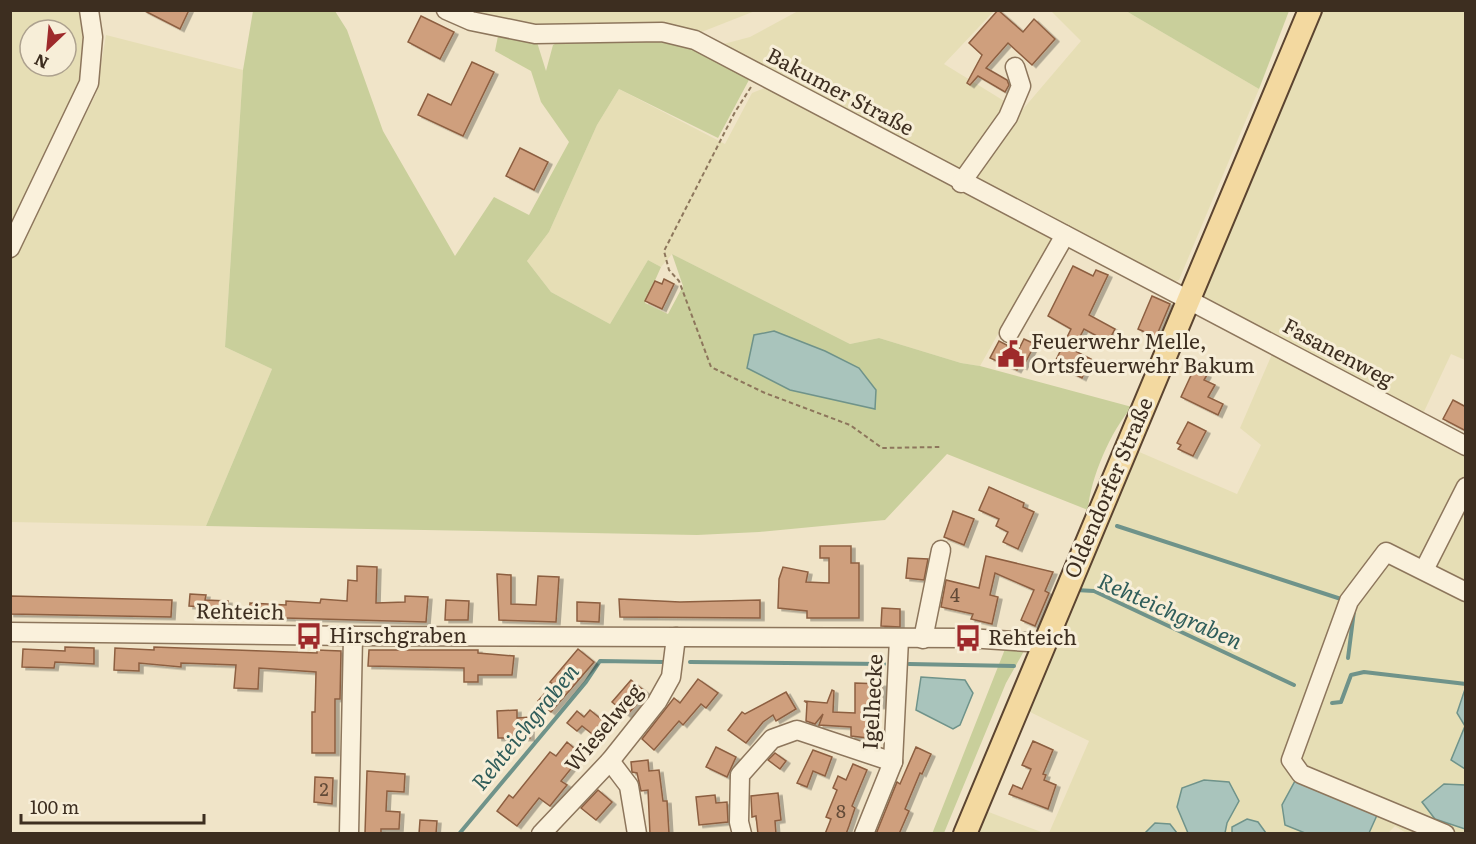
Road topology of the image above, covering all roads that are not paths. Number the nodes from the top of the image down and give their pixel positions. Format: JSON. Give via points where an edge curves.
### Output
{"nodes":[{"id":1,"x":89,"y":10,"type":"edge"},
{"id":2,"x":446,"y":10,"type":"edge"},
{"id":3,"x":1310,"y":10,"type":"edge"},
{"id":4,"x":1015,"y":67,"type":"dead end"},
{"id":5,"x":961,"y":183,"type":"junction"},
{"id":6,"x":1065,"y":235,"type":"junction"},
{"id":7,"x":10,"y":248,"type":"edge"},
{"id":8,"x":1189,"y":300,"type":"junction"},
{"id":9,"x":1009,"y":333,"type":"dead end"},
{"id":10,"x":1466,"y":446,"type":"edge"},
{"id":11,"x":1466,"y":487,"type":"edge"},
{"id":12,"x":941,"y":550,"type":"dead end"},
{"id":13,"x":1424,"y":570,"type":"junction"},
{"id":14,"x":1466,"y":592,"type":"edge"},
{"id":15,"x":10,"y":632,"type":"edge"},
{"id":16,"x":353,"y":636,"type":"junction"},
{"id":17,"x":676,"y":637,"type":"junction"},
{"id":18,"x":899,"y":639,"type":"junction"},
{"id":19,"x":923,"y":639,"type":"junction"},
{"id":20,"x":1044,"y":643,"type":"junction"},
{"id":21,"x":610,"y":761,"type":"junction"},
{"id":22,"x":893,"y":762,"type":"junction"},
{"id":23,"x":348,"y":834,"type":"edge"},
{"id":24,"x":541,"y":834,"type":"edge"},
{"id":25,"x":637,"y":834,"type":"edge"},
{"id":26,"x":742,"y":834,"type":"edge"},
{"id":27,"x":864,"y":834,"type":"edge"},
{"id":28,"x":965,"y":834,"type":"edge"},
{"id":29,"x":1445,"y":834,"type":"edge"}],
"edges":[{"from":1,"to":7,"type":"street","via":[[93,37],[89,83]]},
{"from":2,"to":5,"type":"street","name":"Bakumer Straße","via":[[471,21],[534,34],[662,32],[694,40]]},
{"from":3,"to":8,"type":"main road","name":"Oldendorfer Straße"},
{"from":4,"to":5,"type":"street","via":[[1021,86],[1008,117]]},
{"from":5,"to":6,"type":"street","name":"Bakumer Straße"},
{"from":6,"to":8,"type":"street","name":"Bakumer Straße"},
{"from":6,"to":9,"type":"street"},
{"from":8,"to":10,"type":"street","name":"Fasanenweg"},
{"from":8,"to":20,"type":"main road","name":"Oldendorfer Straße"},
{"from":11,"to":13,"type":"street"},
{"from":12,"to":19,"type":"street"},
{"from":13,"to":14,"type":"street"},
{"from":13,"to":29,"type":"street","via":[[1386,552],[1349,601],[1291,760],[1301,774]]},
{"from":15,"to":16,"type":"street","name":"Rehteich"},
{"from":16,"to":17,"type":"street","name":"Rehteich"},
{"from":16,"to":23,"type":"street"},
{"from":17,"to":18,"type":"street","name":"Rehteich"},
{"from":17,"to":21,"type":"street","name":"Wieselweg","via":[[671,677],[657,702]]},
{"from":18,"to":19,"type":"street","name":"Rehteich"},
{"from":18,"to":22,"type":"street","name":"Igelhecke"},
{"from":19,"to":20,"type":"street","name":"Rehteich"},
{"from":20,"to":28,"type":"main road","name":"Oldendorfer Straße"},
{"from":21,"to":24,"type":"street","name":"Wieselweg"},
{"from":21,"to":25,"type":"street","via":[[629,786]]},
{"from":22,"to":26,"type":"street","via":[[796,730],[772,739],[740,775]]},
{"from":22,"to":27,"type":"street","name":"Igelhecke"}]}
